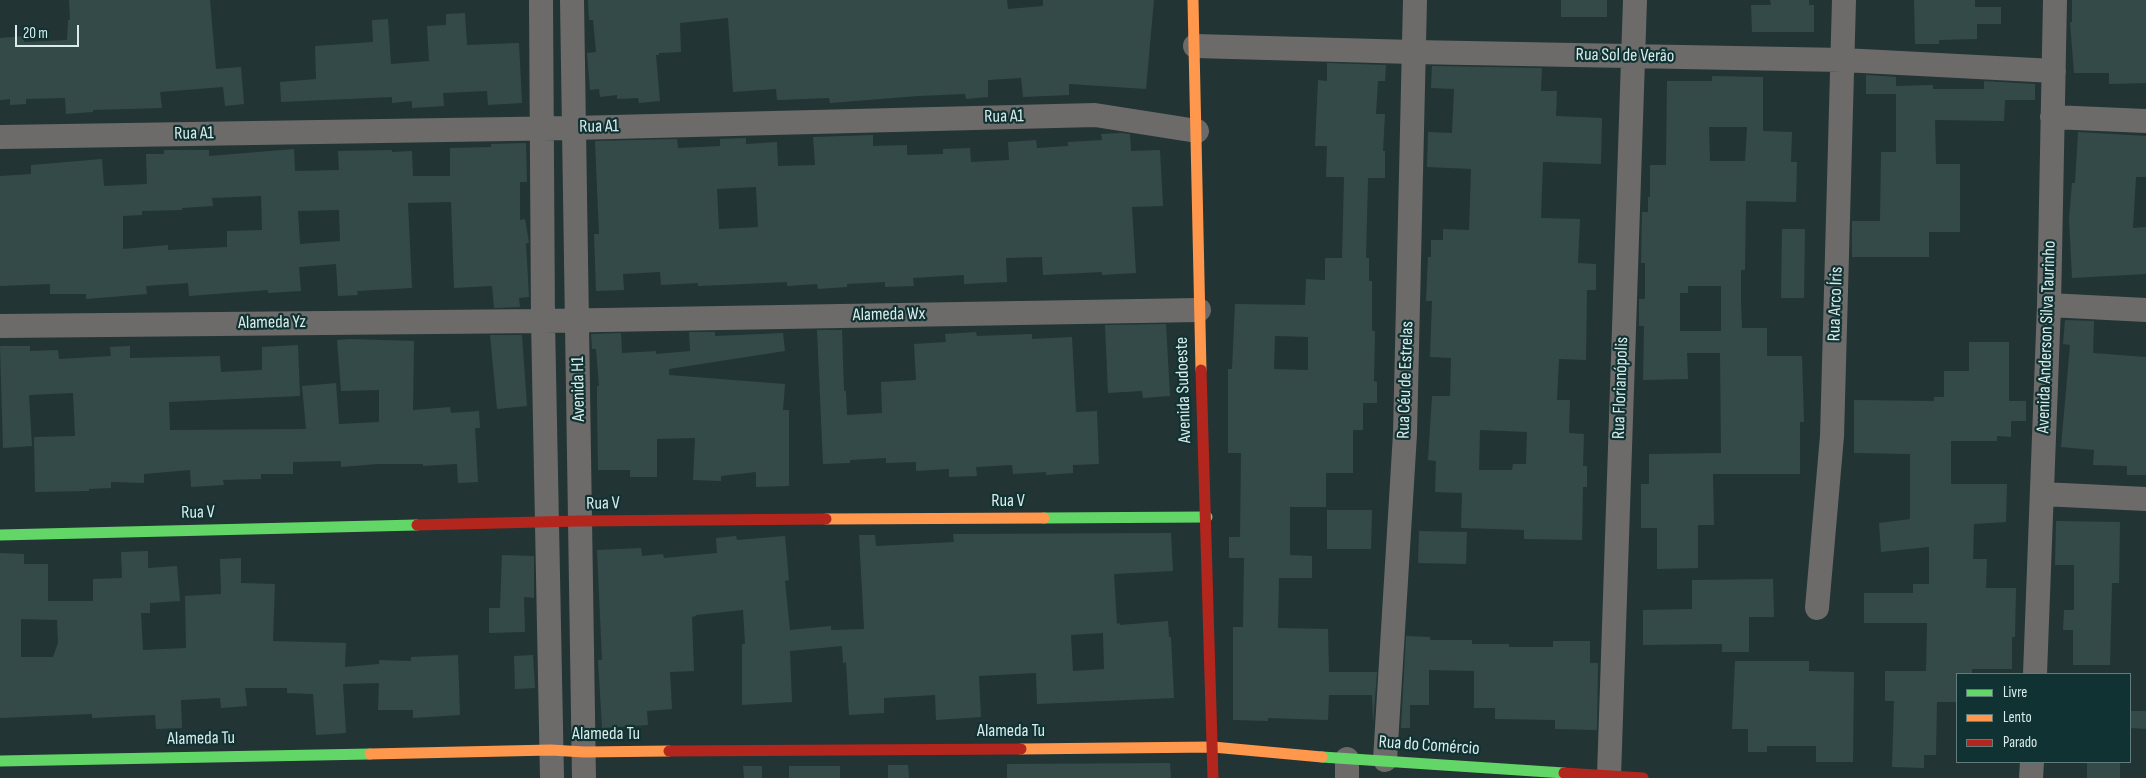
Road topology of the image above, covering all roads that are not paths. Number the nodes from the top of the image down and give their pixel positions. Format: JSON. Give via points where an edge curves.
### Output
{"nodes":[{"id":1,"x":541,"y":0,"type":"edge"},
{"id":2,"x":572,"y":0,"type":"edge"},
{"id":3,"x":1193,"y":0,"type":"edge"},
{"id":4,"x":1415,"y":0,"type":"edge"},
{"id":5,"x":1634,"y":0,"type":"edge"},
{"id":6,"x":1844,"y":0,"type":"edge"},
{"id":7,"x":2055,"y":0,"type":"edge"},
{"id":8,"x":1195,"y":46,"type":"junction"},
{"id":9,"x":1413,"y":52,"type":"junction"},
{"id":10,"x":1633,"y":56,"type":"junction"},
{"id":11,"x":1843,"y":60,"type":"junction"},
{"id":12,"x":2054,"y":71,"type":"junction"},
{"id":13,"x":2052,"y":117,"type":"junction"},
{"id":14,"x":2146,"y":121,"type":"edge"},
{"id":15,"x":541,"y":128,"type":"junction"},
{"id":16,"x":573,"y":128,"type":"junction"},
{"id":17,"x":1197,"y":131,"type":"junction"},
{"id":18,"x":0,"y":137,"type":"edge"},
{"id":19,"x":2049,"y":305,"type":"junction"},
{"id":20,"x":1199,"y":310,"type":"junction"},
{"id":21,"x":2146,"y":310,"type":"edge"},
{"id":22,"x":578,"y":320,"type":"junction"},
{"id":23,"x":543,"y":321,"type":"junction"},
{"id":24,"x":0,"y":326,"type":"edge"},
{"id":25,"x":2042,"y":494,"type":"junction"},
{"id":26,"x":2146,"y":499,"type":"edge"},
{"id":27,"x":1207,"y":517,"type":"junction"},
{"id":28,"x":580,"y":521,"type":"junction"},
{"id":29,"x":546,"y":523,"type":"junction"},
{"id":30,"x":0,"y":535,"type":"edge"},
{"id":31,"x":1817,"y":608,"type":"dead end"},
{"id":32,"x":2035,"y":673,"type":"edge"},
{"id":33,"x":1213,"y":747,"type":"junction"},
{"id":34,"x":551,"y":750,"type":"junction"},
{"id":35,"x":584,"y":752,"type":"junction"},
{"id":36,"x":0,"y":760,"type":"edge"},
{"id":37,"x":1385,"y":760,"type":"junction"},
{"id":38,"x":2032,"y":763,"type":"edge"},
{"id":39,"x":1347,"y":768,"type":"edge"},
{"id":40,"x":1609,"y":776,"type":"junction"},
{"id":41,"x":552,"y":778,"type":"edge"},
{"id":42,"x":584,"y":778,"type":"edge"},
{"id":43,"x":1213,"y":778,"type":"edge"},
{"id":44,"x":1643,"y":778,"type":"edge"},
{"id":45,"x":2031,"y":778,"type":"edge"}],
"edges":[{"from":1,"to":15,"type":"street","name":"Avenida H1"},
{"from":2,"to":16,"type":"street","name":"Avenida H1"},
{"from":3,"to":8,"type":"street","name":"Avenida Sudoeste"},
{"from":4,"to":9,"type":"street","name":"Rua Céu de Estrelas"},
{"from":5,"to":10,"type":"street","name":"Rua Florianópolis"},
{"from":6,"to":11,"type":"street","name":"Rua Arco Íris"},
{"from":7,"to":12,"type":"street","name":"Avenida Anderson Silva Taurinho"},
{"from":8,"to":9,"type":"street","name":"Rua Sol de Verão"},
{"from":8,"to":17,"type":"street","name":"Avenida Sudoeste"},
{"from":9,"to":10,"type":"street","name":"Rua Sol de Verão"},
{"from":9,"to":37,"type":"street","name":"Rua Céu de Estrelas","via":[[1405,434]]},
{"from":10,"to":11,"type":"street","name":"Rua Sol de Verão"},
{"from":10,"to":40,"type":"street","name":"Rua Florianópolis"},
{"from":11,"to":12,"type":"street","name":"Rua Sol de Verão"},
{"from":11,"to":31,"type":"street","name":"Rua Arco Íris","via":[[1832,436]]},
{"from":12,"to":13,"type":"street","name":"Avenida Anderson Silva Taurinho"},
{"from":13,"to":14,"type":"street"},
{"from":13,"to":19,"type":"street","name":"Avenida Anderson Silva Taurinho"},
{"from":15,"to":16,"type":"street","name":"Rua A1"},
{"from":15,"to":18,"type":"street","name":"Rua A1"},
{"from":15,"to":23,"type":"street","name":"Avenida H1"},
{"from":16,"to":17,"type":"street","name":"Rua A1","via":[[1095,115]]},
{"from":16,"to":22,"type":"street","name":"Avenida H1"},
{"from":17,"to":20,"type":"street","name":"Avenida Sudoeste"},
{"from":19,"to":21,"type":"street"},
{"from":19,"to":25,"type":"street","name":"Avenida Anderson Silva Taurinho"},
{"from":20,"to":22,"type":"street","name":"Alameda Wx"},
{"from":20,"to":27,"type":"street","name":"Avenida Sudoeste"},
{"from":22,"to":23,"type":"street","name":"Alameda Wx"},
{"from":22,"to":28,"type":"street","name":"Avenida H1"},
{"from":23,"to":24,"type":"street","name":"Alameda Yz"},
{"from":23,"to":29,"type":"street","name":"Avenida H1"},
{"from":25,"to":26,"type":"street"},
{"from":25,"to":32,"type":"street","name":"Avenida Anderson Silva Taurinho"},
{"from":27,"to":28,"type":"street","name":"Rua V"},
{"from":27,"to":33,"type":"street","name":"Avenida Sudoeste"},
{"from":28,"to":29,"type":"street","name":"Rua V"},
{"from":28,"to":35,"type":"street","name":"Avenida H1"},
{"from":29,"to":30,"type":"street","name":"Rua V"},
{"from":29,"to":34,"type":"street","name":"Avenida H1"},
{"from":33,"to":35,"type":"street","name":"Alameda Tu"},
{"from":33,"to":39,"type":"street","name":"Rua do Comércio"},
{"from":33,"to":43,"type":"street","name":"Avenida Sudoeste"},
{"from":34,"to":35,"type":"street","name":"Alameda Tu"},
{"from":34,"to":36,"type":"street","name":"Alameda Tu"},
{"from":34,"to":41,"type":"street","name":"Avenida H1"},
{"from":35,"to":42,"type":"street","name":"Avenida H1"},
{"from":37,"to":39,"type":"street","name":"Rua do Comércio"},
{"from":37,"to":40,"type":"street","name":"Rua do Comércio"},
{"from":38,"to":45,"type":"street"},
{"from":40,"to":44,"type":"street","name":"Rua do Comércio"}]}
